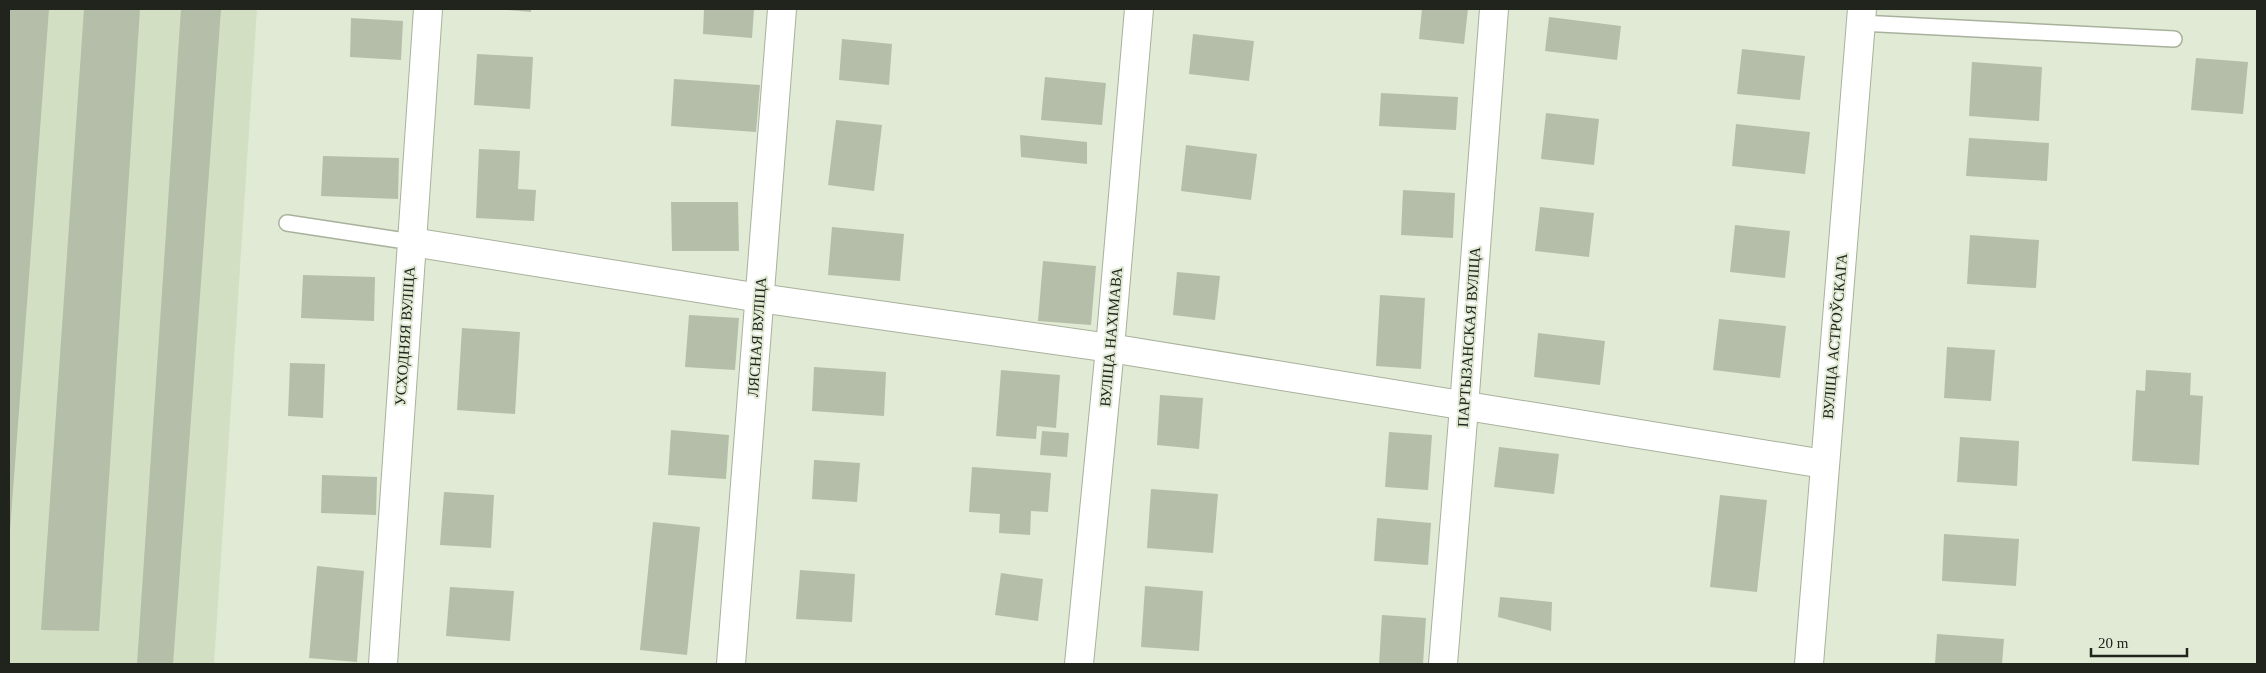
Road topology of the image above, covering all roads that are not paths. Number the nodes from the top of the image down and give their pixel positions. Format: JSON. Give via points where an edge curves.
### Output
{"nodes":[{"id":1,"x":428,"y":9,"type":"edge"},
{"id":2,"x":782,"y":9,"type":"edge"},
{"id":3,"x":1139,"y":9,"type":"edge"},
{"id":4,"x":1494,"y":9,"type":"edge"},
{"id":5,"x":1861,"y":16,"type":"edge"},
{"id":6,"x":2174,"y":39,"type":"dead end"},
{"id":7,"x":287,"y":223,"type":"dead end"},
{"id":8,"x":412,"y":242,"type":"junction"},
{"id":9,"x":760,"y":298,"type":"junction"},
{"id":10,"x":1110,"y":348,"type":"junction"},
{"id":11,"x":1464,"y":407,"type":"junction"},
{"id":12,"x":1824,"y":464,"type":"junction"},
{"id":13,"x":383,"y":664,"type":"edge"},
{"id":14,"x":731,"y":664,"type":"edge"},
{"id":15,"x":1079,"y":664,"type":"edge"},
{"id":16,"x":1443,"y":664,"type":"edge"},
{"id":17,"x":1809,"y":664,"type":"edge"}],
"edges":[{"from":1,"to":8,"type":"street","name":"УСХОДНЯЯ ВУЛІЦА"},
{"from":2,"to":9,"type":"street","name":"ЛЯСНАЯ ВУЛІЦА"},
{"from":3,"to":10,"type":"street","name":"ВУЛІЦА НАХІМАВА"},
{"from":4,"to":11,"type":"street","name":"ПАРТЫЗАНСКАЯ ВУЛІЦА"},
{"from":5,"to":6,"type":"lane"},
{"from":5,"to":12,"type":"street","name":"ВУЛІЦА АСТРОЎСКАГА"},
{"from":7,"to":8,"type":"lane"},
{"from":8,"to":9,"type":"street"},
{"from":8,"to":13,"type":"street","name":"УСХОДНЯЯ ВУЛІЦА"},
{"from":9,"to":10,"type":"street"},
{"from":9,"to":14,"type":"street","name":"ЛЯСНАЯ ВУЛІЦА"},
{"from":10,"to":11,"type":"street"},
{"from":10,"to":15,"type":"street","name":"ВУЛІЦА НАХІМАВА"},
{"from":11,"to":12,"type":"street"},
{"from":11,"to":16,"type":"street","name":"ПАРТЫЗАНСКАЯ ВУЛІЦА"},
{"from":12,"to":17,"type":"street","name":"ВУЛІЦА АСТРОЎСКАГА"}]}
